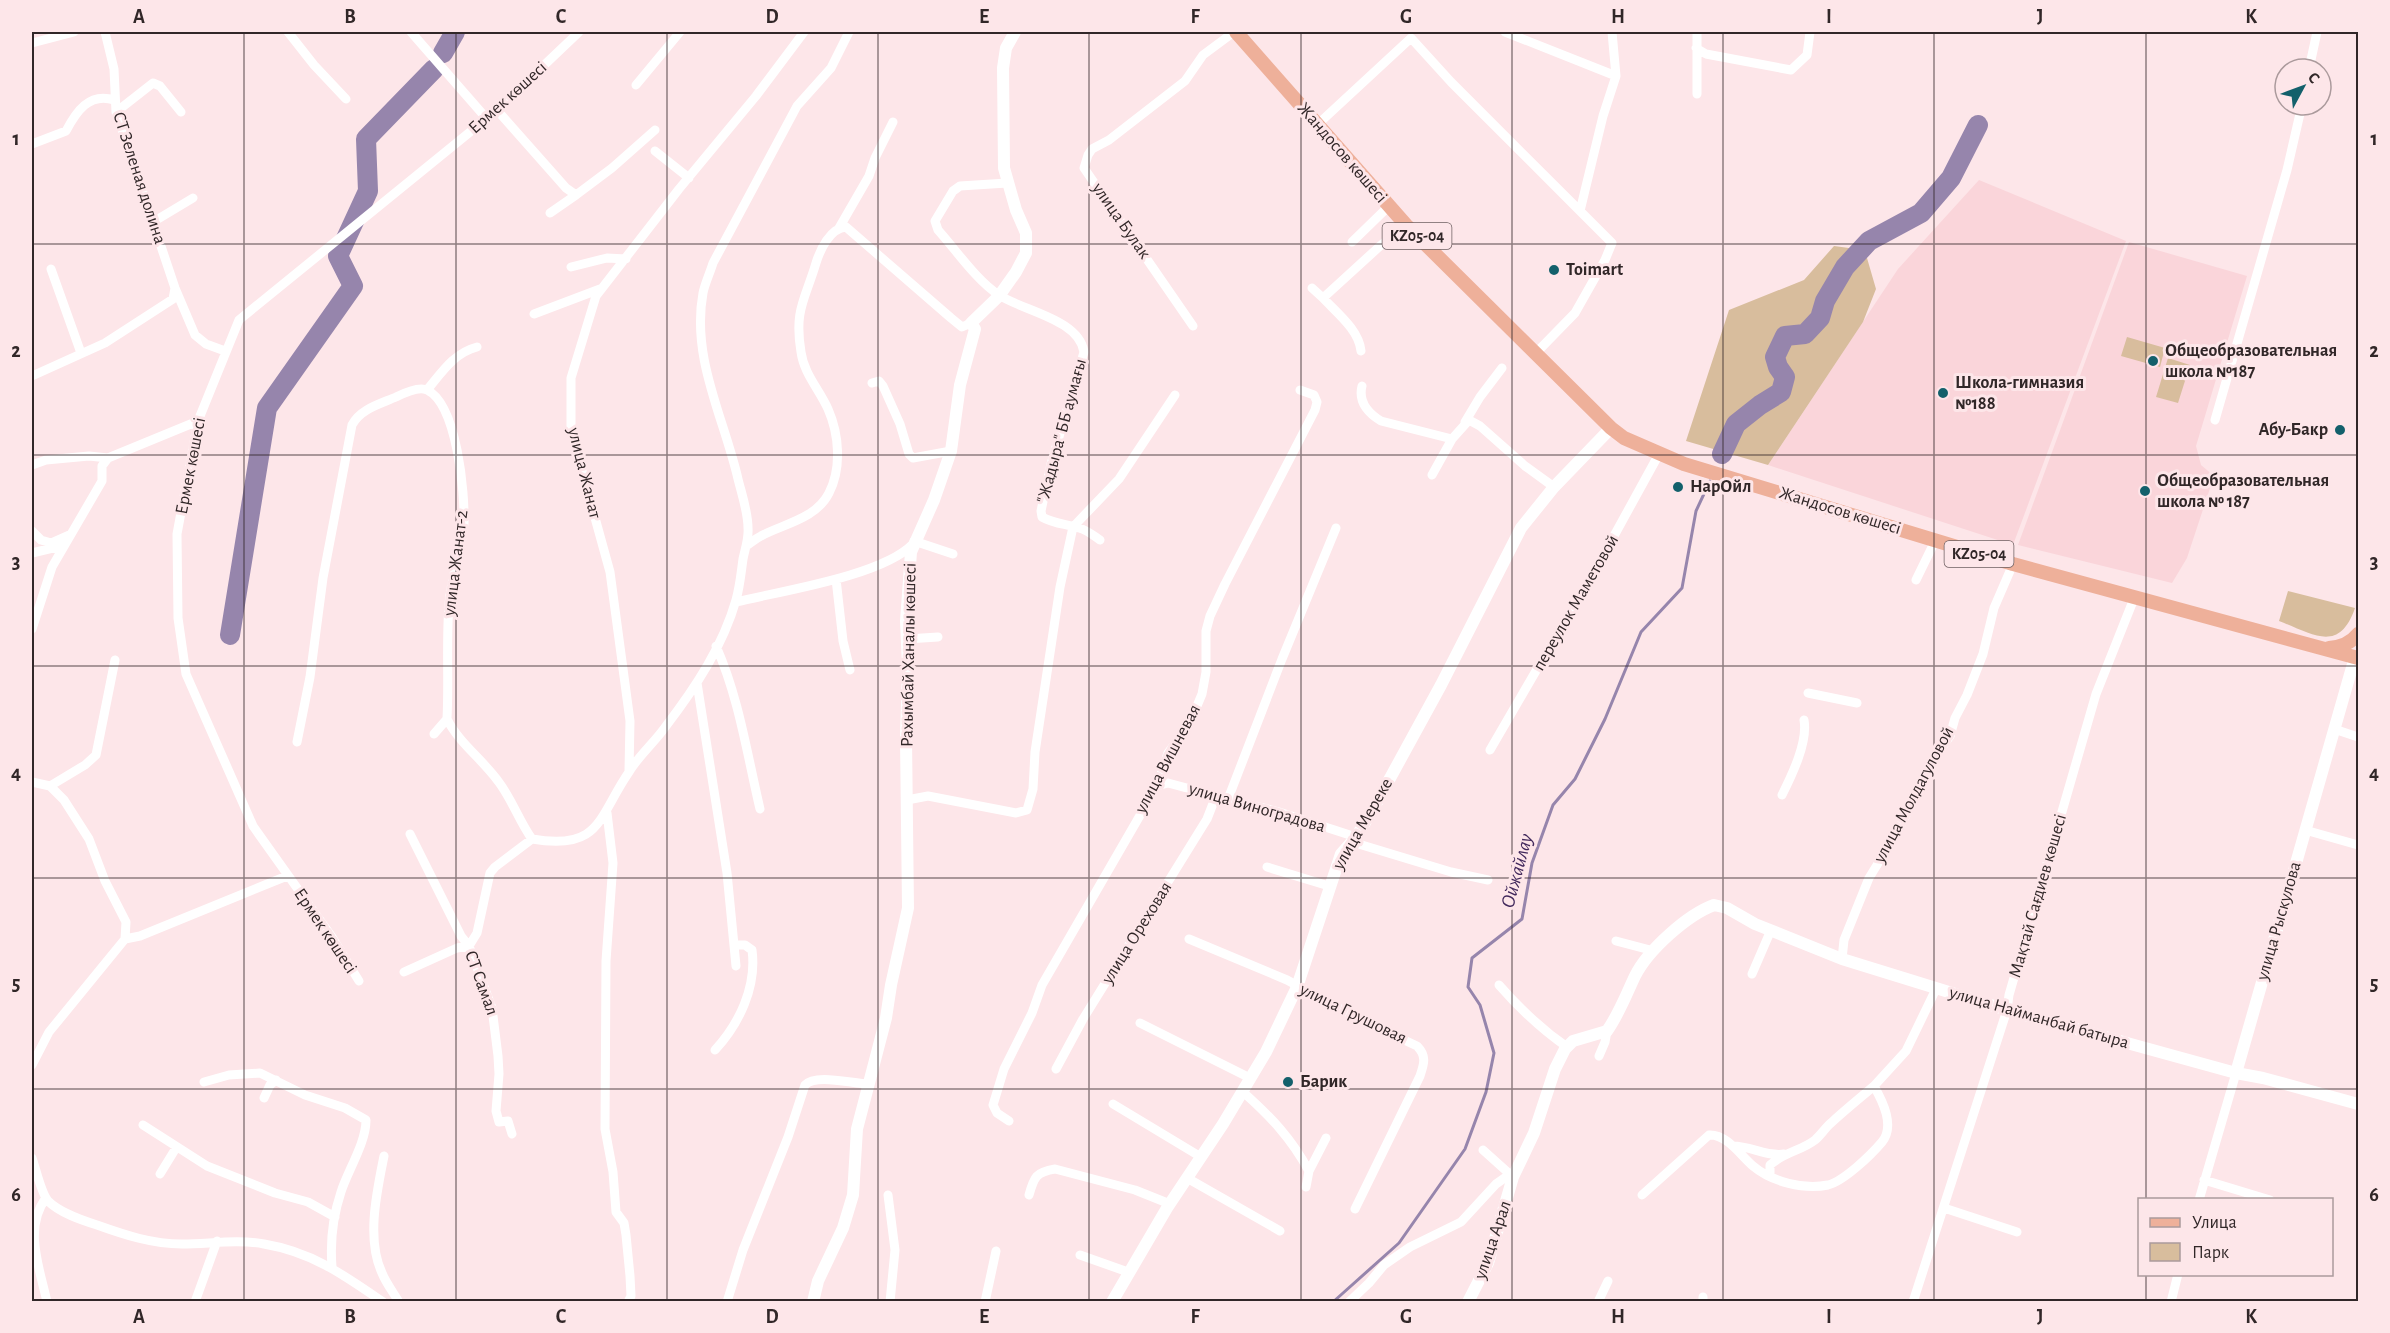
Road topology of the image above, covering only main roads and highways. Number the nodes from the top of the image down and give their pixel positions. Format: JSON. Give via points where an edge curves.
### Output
{"nodes":[{"id":1,"x":1235,"y":32,"type":"edge"},
{"id":2,"x":2358,"y":634,"type":"edge"},
{"id":3,"x":2324,"y":648,"type":"junction"},
{"id":4,"x":2357,"y":652,"type":"edge"}],
"edges":[{"from":1,"to":3,"type":"main road","name":"Жандосов көшесі","number":"KZ05-04","via":[[1406,225],[1624,438],[1659,454],[1935,541]]},
{"from":2,"to":3,"type":"main road","via":[[2345,645]]},
{"from":3,"to":4,"type":"main road","name":"Жандосов көшесі","number":"KZ05-04"}]}
